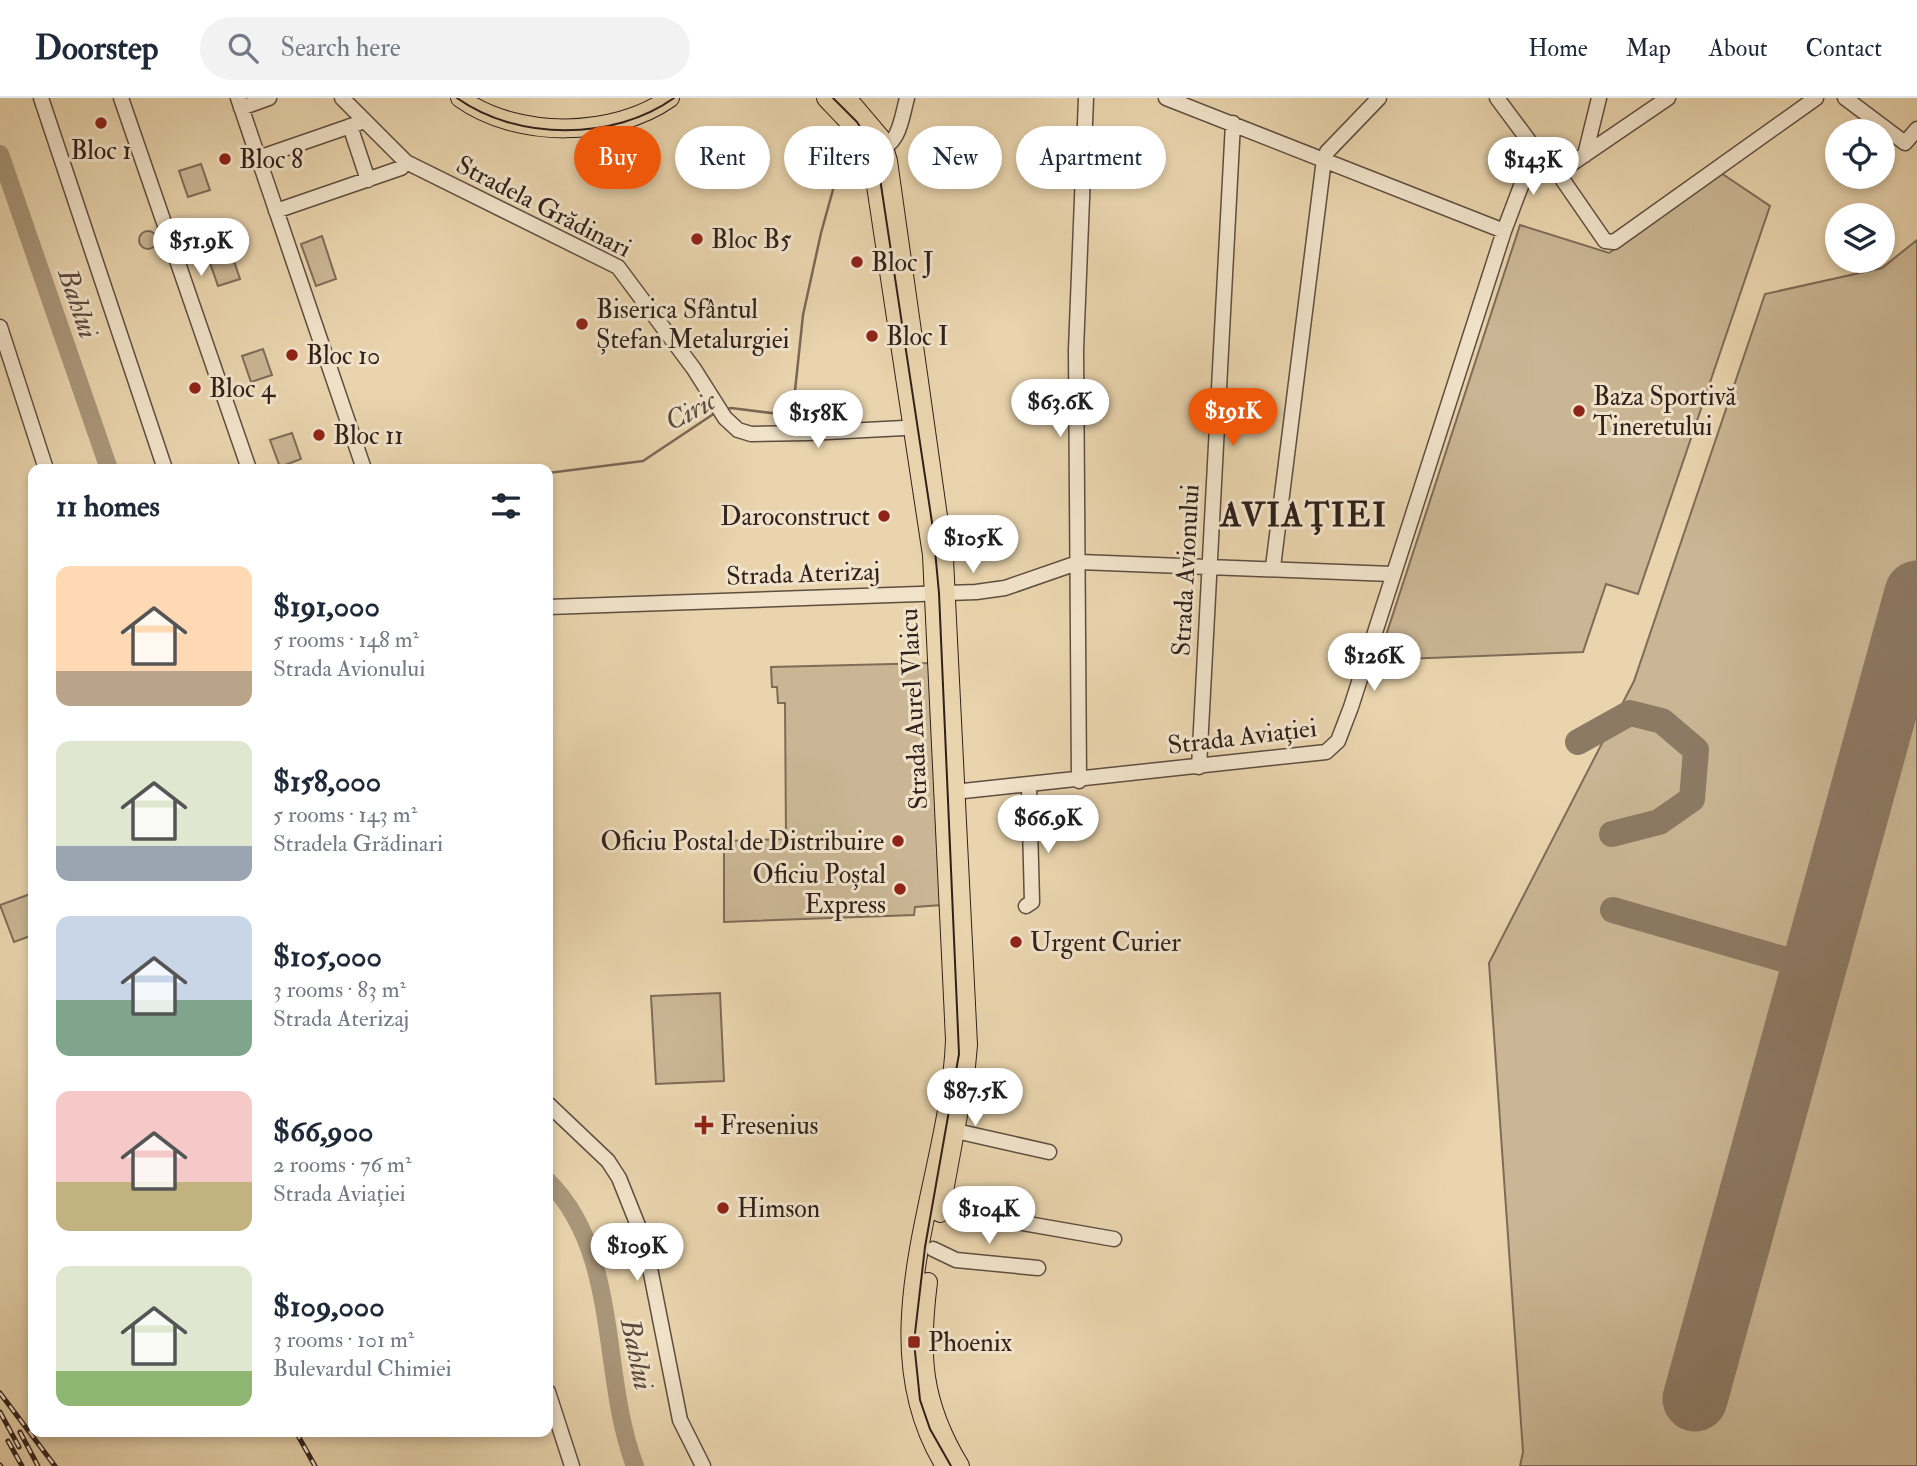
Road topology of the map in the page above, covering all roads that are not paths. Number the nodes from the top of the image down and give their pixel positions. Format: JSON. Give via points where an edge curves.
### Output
{"nodes":[{"id":1,"x":41,"y":98,"type":"edge"},
{"id":2,"x":121,"y":98,"type":"edge"},
{"id":3,"x":268,"y":98,"type":"edge"},
{"id":4,"x":342,"y":98,"type":"edge"},
{"id":5,"x":460,"y":98,"type":"edge"},
{"id":6,"x":670,"y":98,"type":"edge"},
{"id":7,"x":826,"y":98,"type":"edge"},
{"id":8,"x":907,"y":98,"type":"edge"},
{"id":9,"x":1086,"y":98,"type":"edge"},
{"id":10,"x":1166,"y":98,"type":"edge"},
{"id":11,"x":1379,"y":98,"type":"edge"},
{"id":12,"x":1497,"y":98,"type":"edge"},
{"id":13,"x":1599,"y":98,"type":"edge"},
{"id":14,"x":1668,"y":98,"type":"edge"},
{"id":15,"x":1816,"y":98,"type":"edge"},
{"id":16,"x":1846,"y":98,"type":"edge"},
{"id":17,"x":239,"y":103,"type":"edge"},
{"id":18,"x":849,"y":107,"type":"edge"},
{"id":19,"x":901,"y":120,"type":"junction"},
{"id":20,"x":365,"y":121,"type":"junction"},
{"id":21,"x":1233,"y":123,"type":"junction"},
{"id":22,"x":350,"y":126,"type":"junction"},
{"id":23,"x":864,"y":126,"type":"edge"},
{"id":24,"x":894,"y":127,"type":"edge"},
{"id":25,"x":1917,"y":129,"type":"edge"},
{"id":26,"x":894,"y":141,"type":"edge"},
{"id":27,"x":1535,"y":149,"type":"junction"},
{"id":28,"x":1585,"y":155,"type":"junction"},
{"id":29,"x":258,"y":158,"type":"junction"},
{"id":30,"x":1324,"y":160,"type":"junction"},
{"id":31,"x":406,"y":162,"type":"junction"},
{"id":32,"x":1558,"y":173,"type":"junction"},
{"id":33,"x":894,"y":174,"type":"edge"},
{"id":34,"x":368,"y":180,"type":"junction"},
{"id":35,"x":884,"y":189,"type":"edge"},
{"id":36,"x":891,"y":189,"type":"edge"},
{"id":37,"x":276,"y":211,"type":"junction"},
{"id":38,"x":1504,"y":231,"type":"junction"},
{"id":39,"x":0,"y":327,"type":"edge"},
{"id":40,"x":919,"y":427,"type":"junction"},
{"id":41,"x":44,"y":464,"type":"edge"},
{"id":42,"x":163,"y":464,"type":"edge"},
{"id":43,"x":247,"y":464,"type":"edge"},
{"id":44,"x":362,"y":464,"type":"edge"},
{"id":45,"x":1080,"y":562,"type":"junction"},
{"id":46,"x":1209,"y":565,"type":"junction"},
{"id":47,"x":1273,"y":567,"type":"junction"},
{"id":48,"x":1392,"y":574,"type":"junction"},
{"id":49,"x":940,"y":593,"type":"junction"},
{"id":50,"x":553,"y":607,"type":"edge"},
{"id":51,"x":1199,"y":767,"type":"junction"},
{"id":52,"x":1079,"y":781,"type":"junction"},
{"id":53,"x":1029,"y":786,"type":"junction"},
{"id":54,"x":950,"y":793,"type":"junction"},
{"id":55,"x":1026,"y":906,"type":"dead end"},
{"id":56,"x":553,"y":1109,"type":"edge"},
{"id":57,"x":948,"y":1130,"type":"junction"},
{"id":58,"x":1049,"y":1152,"type":"dead end"},
{"id":59,"x":934,"y":1208,"type":"junction"},
{"id":60,"x":1114,"y":1239,"type":"dead end"},
{"id":61,"x":933,"y":1249,"type":"junction"},
{"id":62,"x":1038,"y":1268,"type":"dead end"},
{"id":63,"x":553,"y":1407,"type":"edge"},
{"id":64,"x":572,"y":1466,"type":"edge"},
{"id":65,"x":703,"y":1466,"type":"edge"},
{"id":66,"x":946,"y":1466,"type":"edge"},
{"id":67,"x":960,"y":1466,"type":"edge"}],
"edges":[{"from":1,"to":42,"type":"street"},
{"from":2,"to":43,"type":"street"},
{"from":3,"to":17,"type":"street"},
{"from":4,"to":20,"type":"street","name":"Stradela Grădinari"},
{"from":5,"to":6,"type":"main road","via":[[478,111],[562,127],[630,119]]},
{"from":7,"to":18,"type":"main road","name":"Strada Aurel Vlaicu"},
{"from":8,"to":19,"type":"street","name":"Strada Aurel Vlaicu"},
{"from":9,"to":45,"type":"street","via":[[1076,350]]},
{"from":10,"to":21,"type":"street"},
{"from":11,"to":30,"type":"street"},
{"from":12,"to":27,"type":"street"},
{"from":13,"to":28,"type":"street"},
{"from":14,"to":28,"type":"street"},
{"from":15,"to":32,"type":"street","via":[[1614,242],[1605,242]]},
{"from":16,"to":25,"type":"street","via":[[1905,143]]},
{"from":17,"to":29,"type":"street"},
{"from":18,"to":23,"type":"main road","name":"Strada Aurel Vlaicu"},
{"from":19,"to":24,"type":"street"},
{"from":19,"to":26,"type":"street","name":"Strada Aurel Vlaicu"},
{"from":19,"to":33,"type":"street","name":"Strada Aurel Vlaicu"},
{"from":20,"to":22,"type":"street"},
{"from":20,"to":31,"type":"street","name":"Stradela Grădinari"},
{"from":21,"to":30,"type":"street"},
{"from":21,"to":46,"type":"street","name":"Strada Avionului"},
{"from":22,"to":29,"type":"street"},
{"from":22,"to":34,"type":"street"},
{"from":27,"to":32,"type":"street"},
{"from":27,"to":38,"type":"street","name":"Strada Aviației"},
{"from":28,"to":32,"type":"street"},
{"from":29,"to":37,"type":"street"},
{"from":30,"to":38,"type":"street"},
{"from":30,"to":47,"type":"street"},
{"from":31,"to":34,"type":"street"},
{"from":31,"to":40,"type":"street","name":"Stradela Grădinari","via":[[618,267],[738,430]]},
{"from":34,"to":37,"type":"street"},
{"from":35,"to":40,"type":"main road","name":"Strada Aurel Vlaicu"},
{"from":36,"to":40,"type":"main road","name":"Strada Aurel Vlaicu"},
{"from":37,"to":44,"type":"street"},
{"from":38,"to":48,"type":"street","name":"Strada Aviației"},
{"from":39,"to":41,"type":"street"},
{"from":40,"to":49,"type":"main road","name":"Strada Aurel Vlaicu"},
{"from":45,"to":46,"type":"street","name":"Strada Aterizaj"},
{"from":45,"to":49,"type":"street","name":"Strada Aterizaj","via":[[1005,588]]},
{"from":45,"to":52,"type":"street"},
{"from":46,"to":47,"type":"street","name":"Strada Aterizaj"},
{"from":46,"to":51,"type":"street","name":"Strada Avionului"},
{"from":47,"to":48,"type":"street","name":"Strada Aterizaj"},
{"from":48,"to":51,"type":"street","name":"Strada Aviației","via":[[1351,707],[1333,749]]},
{"from":49,"to":50,"type":"street","name":"Strada Aterizaj"},
{"from":49,"to":54,"type":"main road","name":"Strada Aurel Vlaicu"},
{"from":51,"to":52,"type":"street","name":"Strada Aviației"},
{"from":52,"to":53,"type":"street","name":"Strada Aviației"},
{"from":53,"to":54,"type":"street","name":"Strada Aviației"},
{"from":53,"to":55,"type":"street","via":[[1032,902]]},
{"from":54,"to":57,"type":"main road","name":"Strada Aurel Vlaicu","via":[[968,1045]]},
{"from":56,"to":65,"type":"street","via":[[608,1161],[619,1178],[645,1243],[680,1420]]},
{"from":57,"to":58,"type":"street"},
{"from":57,"to":59,"type":"main road","name":"Strada Aurel Vlaicu"},
{"from":59,"to":60,"type":"street"},
{"from":59,"to":61,"type":"main road","name":"Strada Aurel Vlaicu"},
{"from":59,"to":66,"type":"main road","name":"Strada Aurel Vlaicu","via":[[910,1324],[910,1370],[923,1421]]},
{"from":61,"to":62,"type":"street","via":[[956,1260]]},
{"from":61,"to":67,"type":"main road","name":"Strada Aurel Vlaicu","via":[[922,1341],[925,1383],[933,1413]]},
{"from":63,"to":64,"type":"street"}]}
